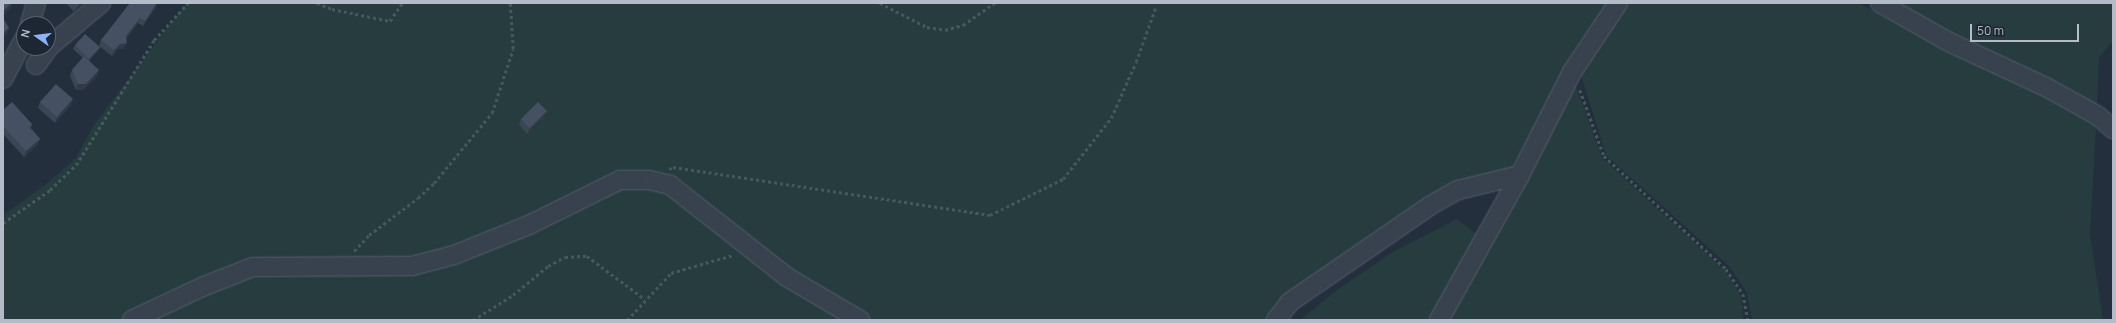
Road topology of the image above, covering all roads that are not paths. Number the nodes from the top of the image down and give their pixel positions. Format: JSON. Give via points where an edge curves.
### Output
{"nodes":[{"id":1,"x":36,"y":3,"type":"edge"},
{"id":2,"x":101,"y":3,"type":"edge"},
{"id":3,"x":1618,"y":3,"type":"edge"},
{"id":4,"x":1880,"y":3,"type":"edge"},
{"id":5,"x":32,"y":16,"type":"edge"},
{"id":6,"x":16,"y":54,"type":"edge"},
{"id":7,"x":36,"y":65,"type":"dead end"},
{"id":8,"x":3,"y":79,"type":"edge"},
{"id":9,"x":2113,"y":128,"type":"edge"},
{"id":10,"x":1520,"y":175,"type":"junction"},
{"id":11,"x":132,"y":320,"type":"edge"},
{"id":12,"x":860,"y":320,"type":"edge"},
{"id":13,"x":1276,"y":320,"type":"edge"},
{"id":14,"x":1439,"y":320,"type":"edge"}],
"edges":[{"from":1,"to":5,"type":"street"},
{"from":2,"to":7,"type":"street","via":[[50,46]]},
{"from":3,"to":10,"type":"street","via":[[1572,72]]},
{"from":4,"to":9,"type":"street","via":[[1949,42],[2046,87],[2098,116]]},
{"from":6,"to":8,"type":"street"},
{"from":10,"to":13,"type":"street","via":[[1458,190],[1431,205],[1290,302]]},
{"from":10,"to":14,"type":"street"},
{"from":11,"to":12,"type":"street","via":[[202,287],[253,267],[412,266],[454,255],[531,224],[620,180],[649,180],[670,185],[787,277]]}]}
